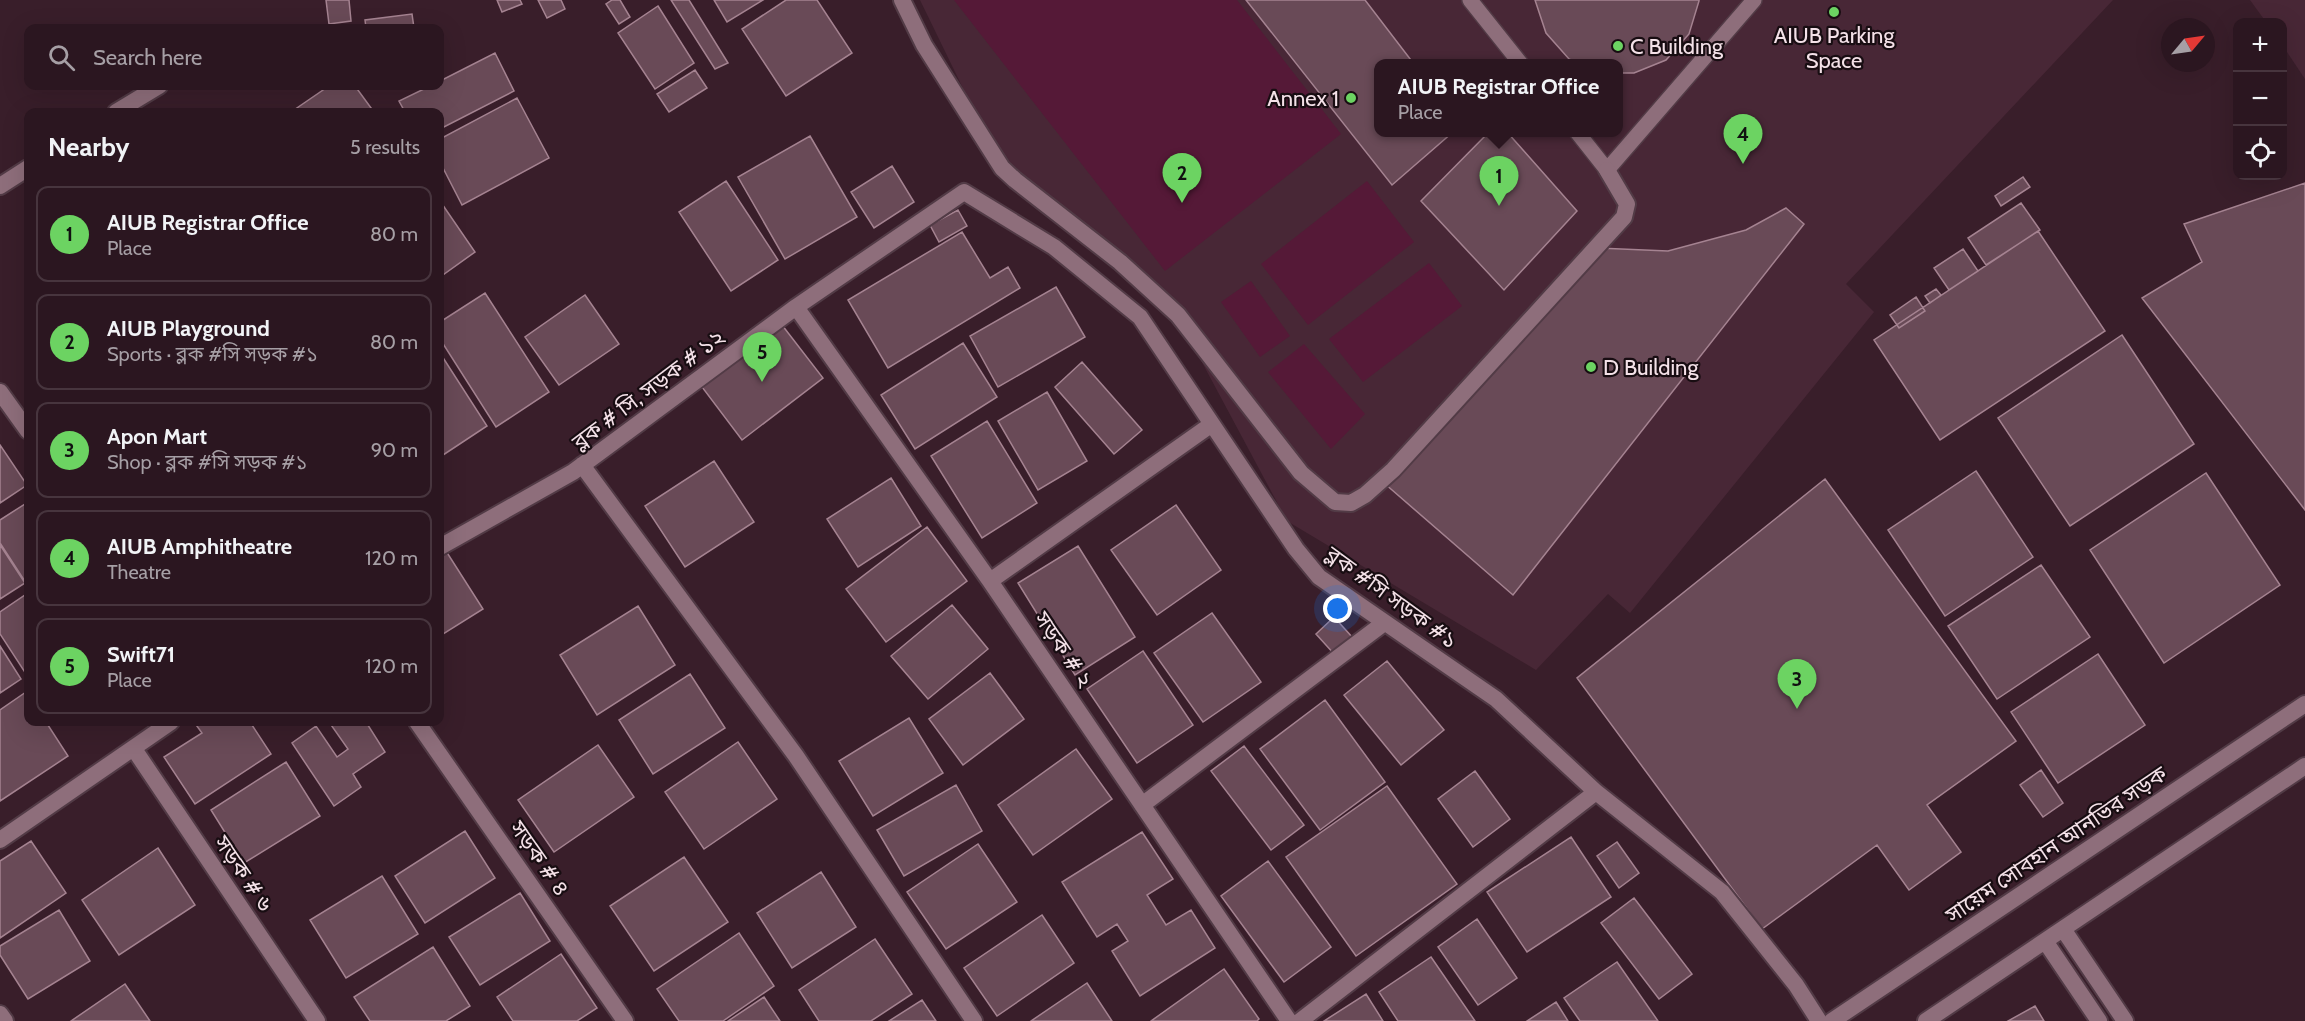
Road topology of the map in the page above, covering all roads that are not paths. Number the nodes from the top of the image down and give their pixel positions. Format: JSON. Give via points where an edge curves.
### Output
{"nodes":[{"id":1,"x":902,"y":0,"type":"edge"},
{"id":2,"x":1470,"y":0,"type":"edge"},
{"id":3,"x":1754,"y":0,"type":"edge"},
{"id":4,"x":1518,"y":59,"type":"edge"},
{"id":5,"x":152,"y":90,"type":"edge"},
{"id":6,"x":123,"y":108,"type":"edge"},
{"id":7,"x":1581,"y":137,"type":"edge"},
{"id":8,"x":1607,"y":170,"type":"junction"},
{"id":9,"x":24,"y":171,"type":"edge"},
{"id":10,"x":0,"y":186,"type":"edge"},
{"id":11,"x":964,"y":192,"type":"joint"},
{"id":12,"x":796,"y":307,"type":"junction"},
{"id":13,"x":0,"y":392,"type":"edge"},
{"id":14,"x":1212,"y":424,"type":"junction"},
{"id":15,"x":24,"y":426,"type":"edge"},
{"id":16,"x":582,"y":465,"type":"junction"},
{"id":17,"x":444,"y":545,"type":"edge"},
{"id":18,"x":990,"y":581,"type":"junction"},
{"id":19,"x":1384,"y":622,"type":"junction"},
{"id":20,"x":2305,"y":704,"type":"edge"},
{"id":21,"x":166,"y":726,"type":"edge"},
{"id":22,"x":420,"y":726,"type":"edge"},
{"id":23,"x":134,"y":749,"type":"junction"},
{"id":24,"x":2305,"y":766,"type":"edge"},
{"id":25,"x":1596,"y":792,"type":"junction"},
{"id":26,"x":1142,"y":804,"type":"junction"},
{"id":27,"x":0,"y":840,"type":"edge"},
{"id":28,"x":2063,"y":929,"type":"junction"},
{"id":29,"x":2045,"y":941,"type":"junction"},
{"id":30,"x":0,"y":1014,"type":"edge"},
{"id":31,"x":5,"y":1021,"type":"edge"},
{"id":32,"x":317,"y":1021,"type":"edge"},
{"id":33,"x":625,"y":1021,"type":"edge"},
{"id":34,"x":974,"y":1021,"type":"edge"},
{"id":35,"x":1289,"y":1021,"type":"edge"},
{"id":36,"x":1300,"y":1021,"type":"edge"},
{"id":37,"x":1819,"y":1021,"type":"edge"},
{"id":38,"x":1832,"y":1021,"type":"edge"},
{"id":39,"x":1926,"y":1021,"type":"edge"},
{"id":40,"x":2100,"y":1021,"type":"edge"},
{"id":41,"x":2125,"y":1021,"type":"edge"}],
"edges":[{"from":1,"to":8,"type":"street","via":[[924,45],[1002,168],[1120,262],[1178,315],[1301,473],[1335,502],[1351,502],[1365,495],[1393,470],[1624,217],[1627,204]]},
{"from":2,"to":4,"type":"lane"},
{"from":3,"to":8,"type":"lane"},
{"from":5,"to":6,"type":"street"},
{"from":7,"to":8,"type":"lane"},
{"from":9,"to":10,"type":"street"},
{"from":11,"to":12,"type":"street","name":"ব্লক # সি, সড়ক # ১২"},
{"from":11,"to":14,"type":"street","name":"ব্লক #সি সড়ক #১","via":[[1054,247],[1140,317]]},
{"from":12,"to":16,"type":"street","name":"ব্লক # সি, সড়ক # ১২"},
{"from":12,"to":18,"type":"street","name":"সড়ক # ২"},
{"from":13,"to":15,"type":"street"},
{"from":14,"to":18,"type":"street"},
{"from":14,"to":19,"type":"street","name":"ব্লক #সি সড়ক #১","via":[[1318,577]]},
{"from":16,"to":17,"type":"street","name":"ব্লক # সি, সড়ক # ১২"},
{"from":16,"to":34,"type":"street","via":[[796,756]]},
{"from":18,"to":26,"type":"street","name":"সড়ক # ২"},
{"from":19,"to":25,"type":"street","name":"ব্লক #সি সড়ক #১","via":[[1496,699]]},
{"from":19,"to":26,"type":"street"},
{"from":20,"to":38,"type":"street","name":"সায়েম সোবহান আনভির সড়ক"},
{"from":21,"to":23,"type":"street"},
{"from":22,"to":33,"type":"street","name":"সড়ক # ৪"},
{"from":23,"to":27,"type":"street"},
{"from":23,"to":32,"type":"street","name":"সড়ক # ৬"},
{"from":24,"to":28,"type":"street"},
{"from":25,"to":36,"type":"street"},
{"from":25,"to":37,"type":"street","name":"ব্লক #সি সড়ক #১","via":[[1722,892],[1796,985]]},
{"from":26,"to":35,"type":"street","name":"সড়ক # ২"},
{"from":28,"to":29,"type":"street"},
{"from":28,"to":41,"type":"street"},
{"from":29,"to":39,"type":"street"},
{"from":29,"to":40,"type":"street"},
{"from":30,"to":31,"type":"street"}]}
